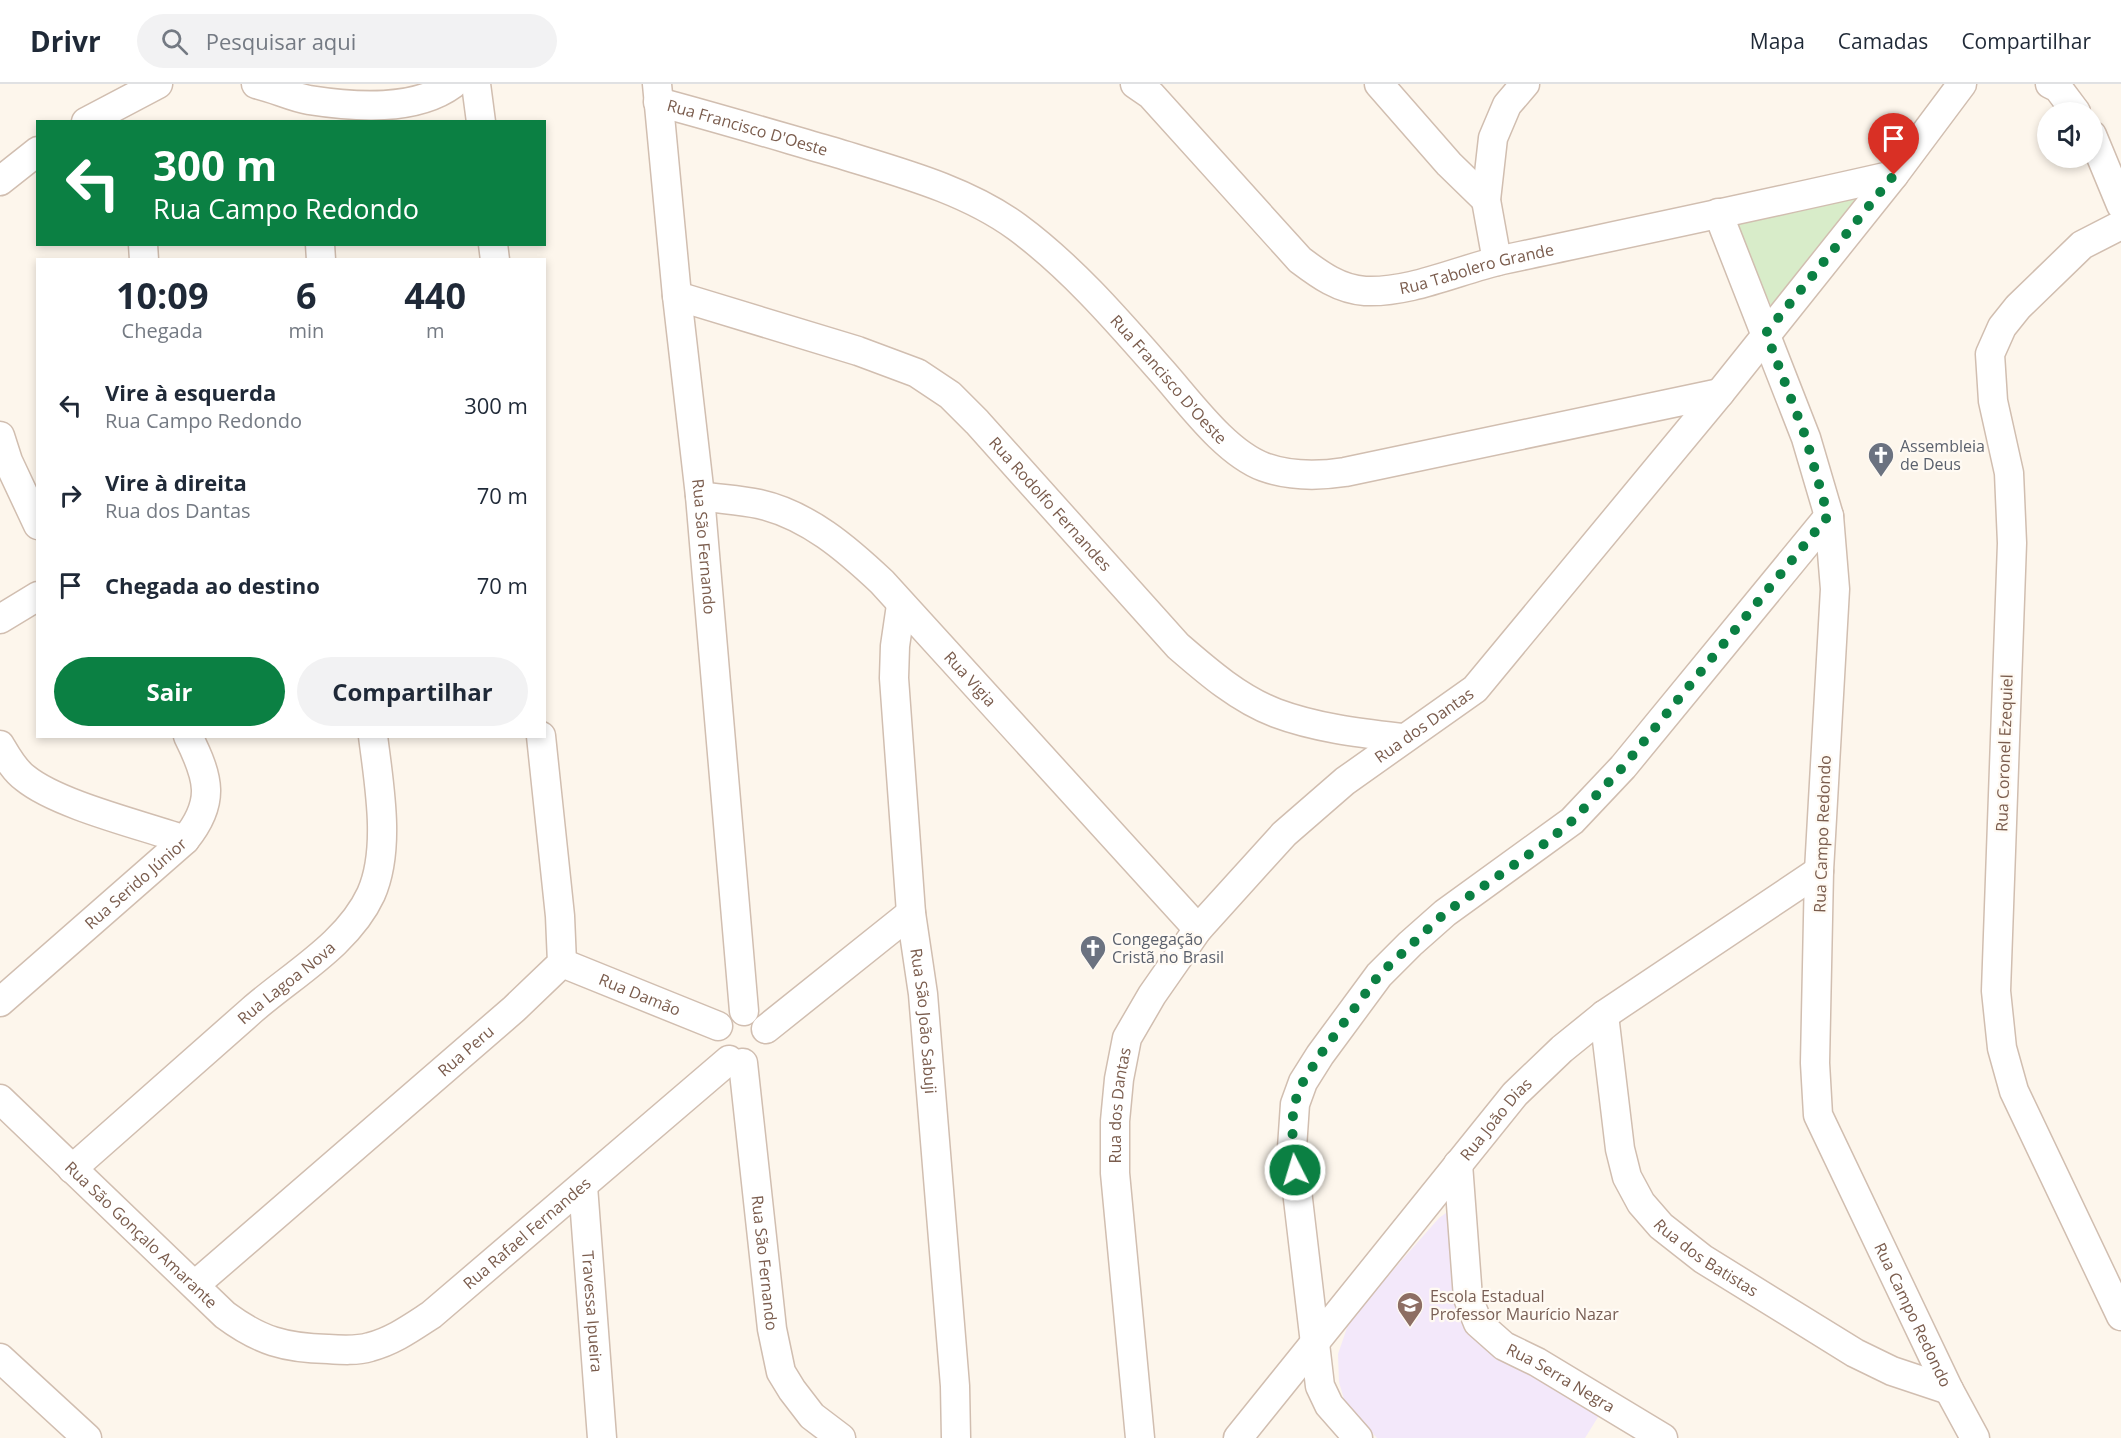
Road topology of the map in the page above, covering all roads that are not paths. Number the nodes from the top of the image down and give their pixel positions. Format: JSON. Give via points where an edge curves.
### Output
{"nodes":[{"id":1,"x":256,"y":84,"type":"edge"},
{"id":2,"x":453,"y":84,"type":"edge"},
{"id":3,"x":476,"y":84,"type":"edge"},
{"id":4,"x":1135,"y":84,"type":"edge"},
{"id":5,"x":1379,"y":84,"type":"edge"},
{"id":6,"x":1525,"y":84,"type":"edge"},
{"id":7,"x":1962,"y":84,"type":"edge"},
{"id":8,"x":2050,"y":84,"type":"edge"},
{"id":9,"x":149,"y":88,"type":"edge"},
{"id":10,"x":658,"y":93,"type":"edge"},
{"id":11,"x":2068,"y":102,"type":"edge"},
{"id":12,"x":309,"y":111,"type":"edge"},
{"id":13,"x":90,"y":120,"type":"edge"},
{"id":14,"x":138,"y":120,"type":"edge"},
{"id":15,"x":481,"y":120,"type":"edge"},
{"id":16,"x":1493,"y":138,"type":"junction"},
{"id":17,"x":36,"y":153,"type":"edge"},
{"id":18,"x":2103,"y":162,"type":"edge"},
{"id":19,"x":1449,"y":164,"type":"junction"},
{"id":20,"x":1894,"y":175,"type":"junction"},
{"id":21,"x":0,"y":181,"type":"edge"},
{"id":22,"x":1486,"y":200,"type":"junction"},
{"id":23,"x":2121,"y":205,"type":"edge"},
{"id":24,"x":1718,"y":213,"type":"junction"},
{"id":25,"x":2121,"y":225,"type":"edge"},
{"id":26,"x":1497,"y":261,"type":"junction"},
{"id":27,"x":677,"y":296,"type":"junction"},
{"id":28,"x":1766,"y":333,"type":"junction"},
{"id":29,"x":1720,"y":393,"type":"junction"},
{"id":30,"x":0,"y":436,"type":"edge"},
{"id":31,"x":700,"y":496,"type":"junction"},
{"id":32,"x":1828,"y":516,"type":"junction"},
{"id":33,"x":36,"y":520,"type":"edge"},
{"id":34,"x":36,"y":597,"type":"edge"},
{"id":35,"x":901,"y":605,"type":"junction"},
{"id":36,"x":0,"y":619,"type":"edge"},
{"id":37,"x":189,"y":738,"type":"edge"},
{"id":38,"x":373,"y":738,"type":"edge"},
{"id":39,"x":541,"y":738,"type":"edge"},
{"id":40,"x":1402,"y":738,"type":"junction"},
{"id":41,"x":3,"y":760,"type":"edge"},
{"id":42,"x":185,"y":840,"type":"junction"},
{"id":43,"x":1820,"y":871,"type":"junction"},
{"id":44,"x":911,"y":913,"type":"junction"},
{"id":45,"x":1198,"y":930,"type":"junction"},
{"id":46,"x":562,"y":963,"type":"junction"},
{"id":47,"x":0,"y":1002,"type":"edge"},
{"id":48,"x":744,"y":1011,"type":"junction"},
{"id":49,"x":1604,"y":1016,"type":"junction"},
{"id":50,"x":718,"y":1026,"type":"junction"},
{"id":51,"x":766,"y":1029,"type":"junction"},
{"id":52,"x":736,"y":1061,"type":"junction"},
{"id":53,"x":0,"y":1099,"type":"edge"},
{"id":54,"x":1458,"y":1164,"type":"junction"},
{"id":55,"x":72,"y":1169,"type":"junction"},
{"id":56,"x":583,"y":1186,"type":"junction"},
{"id":57,"x":195,"y":1285,"type":"junction"},
{"id":58,"x":2121,"y":1316,"type":"edge"},
{"id":59,"x":1314,"y":1341,"type":"junction"},
{"id":60,"x":299,"y":1349,"type":"joint"},
{"id":61,"x":0,"y":1358,"type":"edge"},
{"id":62,"x":1949,"y":1390,"type":"junction"},
{"id":63,"x":87,"y":1438,"type":"edge"},
{"id":64,"x":602,"y":1438,"type":"edge"},
{"id":65,"x":842,"y":1438,"type":"edge"},
{"id":66,"x":956,"y":1438,"type":"edge"},
{"id":67,"x":1140,"y":1438,"type":"edge"},
{"id":68,"x":1238,"y":1438,"type":"edge"},
{"id":69,"x":1358,"y":1438,"type":"edge"},
{"id":70,"x":1663,"y":1438,"type":"edge"},
{"id":71,"x":1975,"y":1438,"type":"edge"}],
"edges":[{"from":1,"to":12,"type":"street"},
{"from":2,"to":12,"type":"street","via":[[440,94],[414,102]]},
{"from":3,"to":15,"type":"street"},
{"from":4,"to":26,"type":"street","name":"Rua Tabolero Grande","via":[[1151,95],[1300,260],[1326,279],[1346,288],[1386,290]]},
{"from":5,"to":19,"type":"street"},
{"from":6,"to":16,"type":"street","via":[[1507,105]]},
{"from":7,"to":20,"type":"street","name":"Rua dos Dantas"},
{"from":8,"to":11,"type":"street"},
{"from":9,"to":13,"type":"street"},
{"from":9,"to":14,"type":"street"},
{"from":10,"to":27,"type":"street","name":"Rua São Fernando"},
{"from":10,"to":29,"type":"street","name":"Rua Francisco D'Oeste","via":[[907,174],[982,206],[1017,227],[1054,258],[1214,429],[1240,454],[1264,467],[1291,473],[1345,472]]},
{"from":16,"to":19,"type":"street","via":[[1481,155]]},
{"from":16,"to":22,"type":"street"},
{"from":17,"to":21,"type":"street"},
{"from":18,"to":23,"type":"street"},
{"from":19,"to":22,"type":"street"},
{"from":20,"to":24,"type":"street","name":"Rua Tabolero Grande"},
{"from":20,"to":28,"type":"street","name":"Rua dos Dantas"},
{"from":22,"to":26,"type":"street"},
{"from":24,"to":26,"type":"street","name":"Rua Tabolero Grande"},
{"from":24,"to":28,"type":"street","name":"Rua Campo Redondo"},
{"from":25,"to":58,"type":"street","name":"Rua Coronel Ezequiel","via":[[2082,245],[2018,307],[2002,327],[1990,354],[1993,401],[2009,473],[2012,543],[1996,991],[2001,1048],[2014,1091]]},
{"from":27,"to":31,"type":"street","name":"Rua São Fernando"},
{"from":27,"to":40,"type":"street","name":"Rua Rodolfo Fernandes","via":[[917,373],[950,395],[977,422],[1178,646],[1212,675],[1276,713],[1312,724]]},
{"from":28,"to":29,"type":"street","name":"Rua dos Dantas"},
{"from":28,"to":32,"type":"street","name":"Rua Campo Redondo","via":[[1806,438]]},
{"from":29,"to":40,"type":"street","name":"Rua dos Dantas","via":[[1475,689]]},
{"from":30,"to":33,"type":"street"},
{"from":31,"to":35,"type":"street","name":"Rua Vigia","via":[[761,505],[825,532],[882,582]]},
{"from":31,"to":48,"type":"street","name":"Rua São Fernando"},
{"from":32,"to":43,"type":"street","name":"Rua Campo Redondo","via":[[1835,589]]},
{"from":32,"to":59,"type":"street","via":[[1623,767],[1580,813],[1544,844],[1445,913],[1410,944],[1379,975],[1320,1055],[1294,1104],[1292,1126]]},
{"from":34,"to":36,"type":"street"},
{"from":35,"to":44,"type":"street","name":"Rua São João Sabuji","via":[[894,678]]},
{"from":35,"to":45,"type":"street","name":"Rua Vigia"},
{"from":37,"to":42,"type":"street","name":"Rua Serido Júnior","via":[[206,791],[204,812]]},
{"from":38,"to":55,"type":"street","name":"Rua Lagoa Nova","via":[[381,830],[372,891],[359,917]]},
{"from":39,"to":46,"type":"street"},
{"from":40,"to":45,"type":"street","name":"Rua dos Dantas","via":[[1284,834]]},
{"from":41,"to":42,"type":"street","via":[[47,791]]},
{"from":42,"to":47,"type":"street","name":"Rua Serido Júnior"},
{"from":43,"to":49,"type":"street","name":"Rua João Dias"},
{"from":43,"to":62,"type":"street","name":"Rua Campo Redondo","via":[[1815,1063],[1818,1115]]},
{"from":44,"to":51,"type":"street"},
{"from":44,"to":66,"type":"street","name":"Rua São João Sabuji","via":[[923,994]]},
{"from":45,"to":67,"type":"street","name":"Rua dos Dantas","via":[[1127,1038],[1119,1079],[1115,1173]]},
{"from":46,"to":50,"type":"street","name":"Rua Damão"},
{"from":46,"to":57,"type":"street","name":"Rua Peru"},
{"from":48,"to":50,"type":"street","via":[[727,1016]]},
{"from":48,"to":51,"type":"street","via":[[758,1017]]},
{"from":49,"to":54,"type":"street","name":"Rua João Dias","via":[[1515,1094]]},
{"from":49,"to":62,"type":"street","name":"Rua dos Batistas","via":[[1627,1177],[1641,1203],[1661,1226],[1703,1259],[1855,1353],[1892,1371]]},
{"from":50,"to":52,"type":"street","via":[[717,1047]]},
{"from":51,"to":52,"type":"street","via":[[766,1044],[758,1057]]},
{"from":52,"to":56,"type":"street","name":"Rua Rafael Fernandes"},
{"from":52,"to":65,"type":"street","name":"Rua São Fernando","via":[[771,1329],[782,1372],[812,1416]]},
{"from":53,"to":55,"type":"street","name":"Rua São Gonçalo Amarante"},
{"from":54,"to":59,"type":"street","name":"Rua João Dias"},
{"from":54,"to":70,"type":"street","name":"Rua Serra Negra","via":[[1468,1298],[1478,1323],[1504,1346]]},
{"from":55,"to":57,"type":"street","name":"Rua São Gonçalo Amarante"},
{"from":56,"to":60,"type":"street","name":"Rua Rafael Fernandes","via":[[431,1315],[396,1337],[368,1348]]},
{"from":56,"to":64,"type":"street","name":"Travessa Ipueira"},
{"from":57,"to":60,"type":"street","name":"Rua São Gonçalo Amarante","via":[[249,1332]]},
{"from":59,"to":68,"type":"street","name":"Rua João Dias"},
{"from":59,"to":69,"type":"street","via":[[1320,1386],[1329,1405]]},
{"from":61,"to":63,"type":"street"},
{"from":62,"to":71,"type":"street","name":"Rua Campo Redondo"}]}
